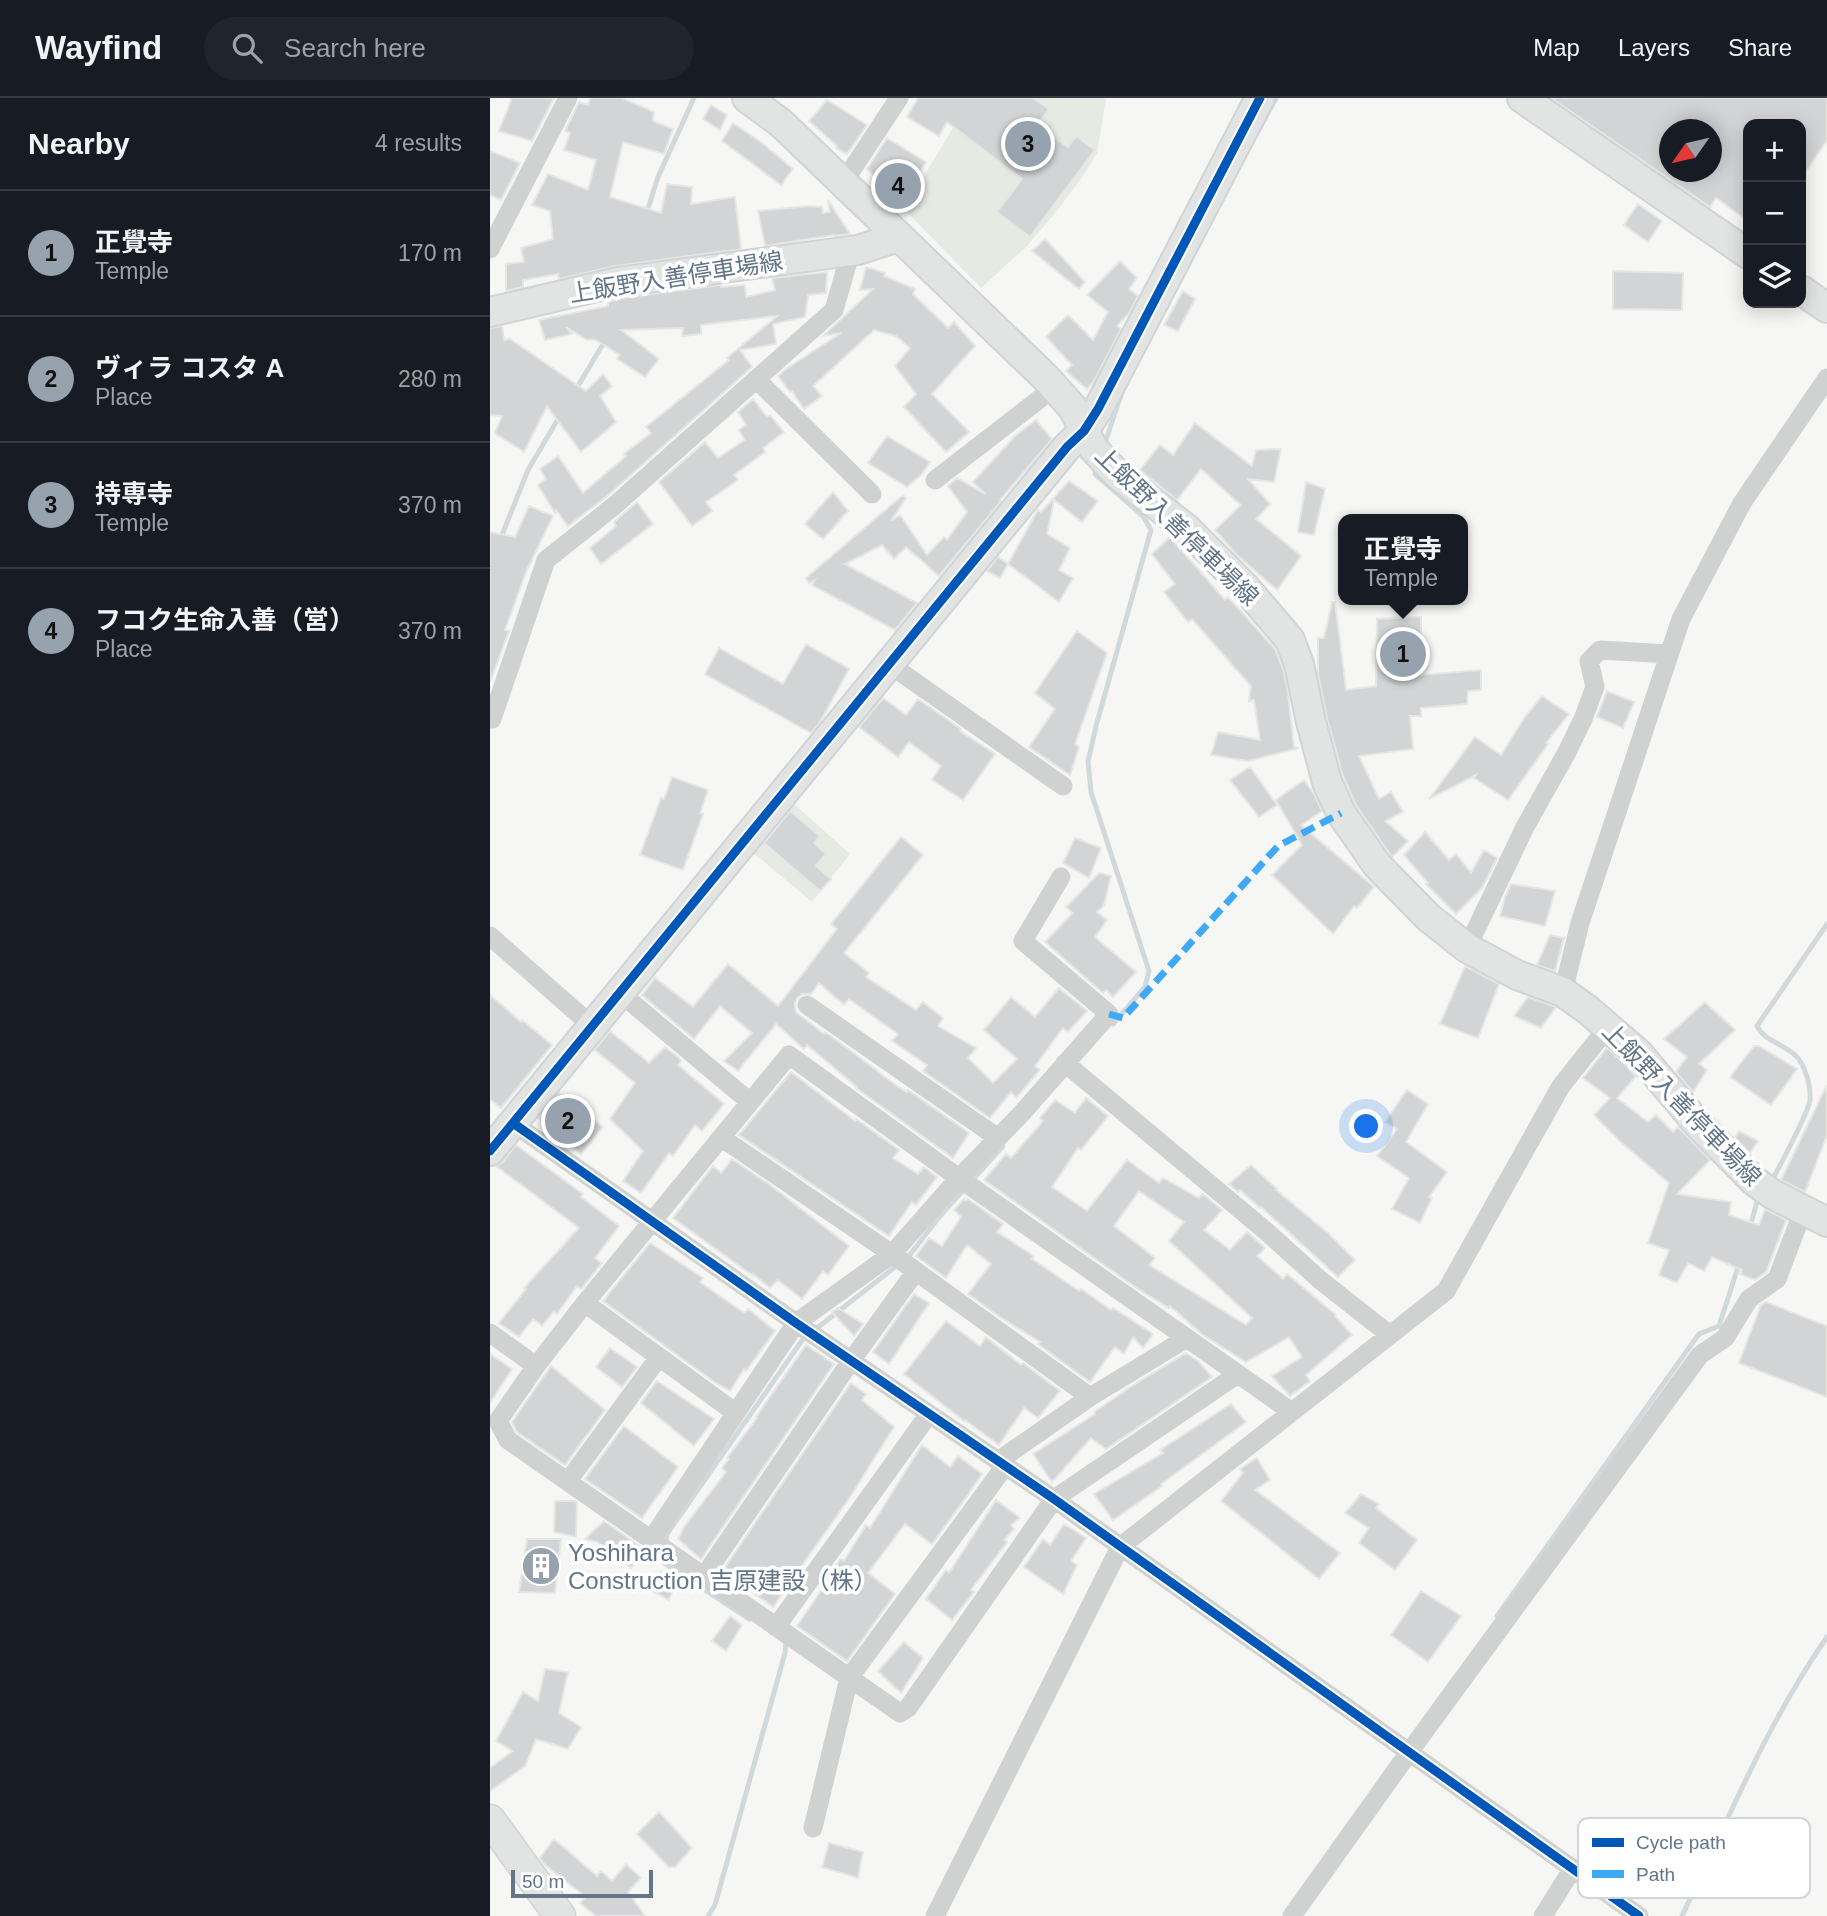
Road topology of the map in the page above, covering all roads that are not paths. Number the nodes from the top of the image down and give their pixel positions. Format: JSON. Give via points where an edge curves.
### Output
{"nodes":[{"id":1,"x":568,"y":98,"type":"edge"},
{"id":2,"x":747,"y":98,"type":"edge"},
{"id":3,"x":898,"y":98,"type":"edge"},
{"id":4,"x":1260,"y":98,"type":"edge"},
{"id":5,"x":1522,"y":98,"type":"edge"},
{"id":6,"x":843,"y":183,"type":"junction"},
{"id":7,"x":898,"y":237,"type":"junction"},
{"id":8,"x":490,"y":249,"type":"edge"},
{"id":9,"x":851,"y":251,"type":"junction"},
{"id":10,"x":1743,"y":251,"type":"edge"},
{"id":11,"x":1806,"y":293,"type":"edge"},
{"id":12,"x":1827,"y":308,"type":"edge"},
{"id":13,"x":490,"y":312,"type":"edge"},
{"id":14,"x":1827,"y":378,"type":"edge"},
{"id":15,"x":756,"y":379,"type":"junction"},
{"id":16,"x":1055,"y":387,"type":"junction"},
{"id":17,"x":1084,"y":431,"type":"junction"},
{"id":18,"x":934,"y":480,"type":"dead end"},
{"id":19,"x":872,"y":494,"type":"dead end"},
{"id":20,"x":1669,"y":654,"type":"junction"},
{"id":21,"x":889,"y":664,"type":"junction"},
{"id":22,"x":490,"y":719,"type":"edge"},
{"id":23,"x":1063,"y":786,"type":"dead end"},
{"id":24,"x":1061,"y":877,"type":"dead end"},
{"id":25,"x":490,"y":936,"type":"edge"},
{"id":26,"x":1467,"y":948,"type":"junction"},
{"id":27,"x":619,"y":992,"type":"junction"},
{"id":28,"x":1563,"y":992,"type":"junction"},
{"id":29,"x":807,"y":1005,"type":"dead end"},
{"id":30,"x":592,"y":1025,"type":"junction"},
{"id":31,"x":1608,"y":1027,"type":"junction"},
{"id":32,"x":1065,"y":1063,"type":"junction"},
{"id":33,"x":750,"y":1102,"type":"junction"},
{"id":34,"x":513,"y":1123,"type":"junction"},
{"id":35,"x":722,"y":1138,"type":"junction"},
{"id":36,"x":998,"y":1138,"type":"junction"},
{"id":37,"x":490,"y":1151,"type":"edge"},
{"id":38,"x":959,"y":1178,"type":"junction"},
{"id":39,"x":1815,"y":1217,"type":"edge"},
{"id":40,"x":652,"y":1222,"type":"junction"},
{"id":41,"x":892,"y":1254,"type":"junction"},
{"id":42,"x":916,"y":1271,"type":"junction"},
{"id":43,"x":584,"y":1303,"type":"junction"},
{"id":44,"x":796,"y":1323,"type":"junction"},
{"id":45,"x":490,"y":1333,"type":"edge"},
{"id":46,"x":1390,"y":1335,"type":"junction"},
{"id":47,"x":1187,"y":1338,"type":"junction"},
{"id":48,"x":659,"y":1357,"type":"junction"},
{"id":49,"x":851,"y":1361,"type":"junction"},
{"id":50,"x":536,"y":1366,"type":"junction"},
{"id":51,"x":1238,"y":1374,"type":"junction"},
{"id":52,"x":1090,"y":1397,"type":"junction"},
{"id":53,"x":1292,"y":1412,"type":"junction"},
{"id":54,"x":736,"y":1413,"type":"junction"},
{"id":55,"x":929,"y":1414,"type":"junction"},
{"id":56,"x":1001,"y":1463,"type":"junction"},
{"id":57,"x":568,"y":1482,"type":"junction"},
{"id":58,"x":1054,"y":1499,"type":"junction"},
{"id":59,"x":652,"y":1540,"type":"junction"},
{"id":60,"x":1120,"y":1547,"type":"junction"},
{"id":61,"x":704,"y":1576,"type":"junction"},
{"id":62,"x":776,"y":1627,"type":"junction"},
{"id":63,"x":849,"y":1678,"type":"junction"},
{"id":64,"x":1410,"y":1751,"type":"junction"},
{"id":65,"x":490,"y":1819,"type":"edge"},
{"id":66,"x":813,"y":1828,"type":"dead end"},
{"id":67,"x":1573,"y":1868,"type":"junction"},
{"id":68,"x":1578,"y":1872,"type":"edge"},
{"id":69,"x":1615,"y":1898,"type":"edge"},
{"id":70,"x":550,"y":1913,"type":"edge"},
{"id":71,"x":935,"y":1916,"type":"edge"},
{"id":72,"x":1292,"y":1916,"type":"edge"},
{"id":73,"x":1543,"y":1916,"type":"edge"},
{"id":74,"x":1640,"y":1916,"type":"edge"}],
"edges":[{"from":1,"to":8,"type":"street"},
{"from":2,"to":6,"type":"street","via":[[781,123]]},
{"from":3,"to":6,"type":"street"},
{"from":4,"to":17,"type":"street"},
{"from":5,"to":10,"type":"street"},
{"from":6,"to":7,"type":"street"},
{"from":7,"to":9,"type":"street","name":"上飯野入善停車場線"},
{"from":7,"to":16,"type":"street","name":"上飯野入善停車場線"},
{"from":9,"to":13,"type":"street","name":"上飯野入善停車場線","via":[[618,282]]},
{"from":9,"to":15,"type":"street","via":[[834,310]]},
{"from":11,"to":12,"type":"street"},
{"from":14,"to":20,"type":"street","via":[[1742,503],[1681,619]]},
{"from":15,"to":19,"type":"street"},
{"from":15,"to":22,"type":"street","via":[[546,560]]},
{"from":16,"to":17,"type":"street","name":"上飯野入善停車場線"},
{"from":16,"to":18,"type":"street"},
{"from":17,"to":21,"type":"street"},
{"from":17,"to":26,"type":"street","name":"上飯野入善停車場線","via":[[1118,475],[1187,529],[1290,640],[1327,782],[1341,813],[1390,879]]},
{"from":20,"to":26,"type":"street","via":[[1600,650],[1589,661],[1595,687],[1583,719]]},
{"from":20,"to":28,"type":"street","via":[[1580,923]]},
{"from":21,"to":23,"type":"street"},
{"from":21,"to":27,"type":"street"},
{"from":24,"to":32,"type":"street","via":[[1023,941],[1108,1014]]},
{"from":25,"to":30,"type":"street"},
{"from":26,"to":28,"type":"street","name":"上飯野入善停車場線","via":[[1517,975]]},
{"from":27,"to":30,"type":"street"},
{"from":27,"to":33,"type":"street"},
{"from":28,"to":31,"type":"street","name":"上飯野入善停車場線"},
{"from":29,"to":36,"type":"street"},
{"from":30,"to":34,"type":"street"},
{"from":31,"to":39,"type":"street","name":"上飯野入善停車場線","via":[[1639,1054],[1753,1180]]},
{"from":31,"to":46,"type":"street","via":[[1561,1086],[1446,1290]]},
{"from":32,"to":36,"type":"street"},
{"from":32,"to":46,"type":"street"},
{"from":33,"to":35,"type":"street"},
{"from":33,"to":38,"type":"street","via":[[789,1055]]},
{"from":34,"to":37,"type":"street"},
{"from":34,"to":40,"type":"street"},
{"from":35,"to":40,"type":"street"},
{"from":35,"to":41,"type":"street"},
{"from":36,"to":38,"type":"street"},
{"from":38,"to":41,"type":"street"},
{"from":38,"to":47,"type":"street"},
{"from":39,"to":64,"type":"street","via":[[1777,1279],[1749,1299],[1725,1338],[1700,1355]]},
{"from":40,"to":43,"type":"street"},
{"from":40,"to":44,"type":"street"},
{"from":41,"to":42,"type":"street"},
{"from":41,"to":44,"type":"street"},
{"from":42,"to":49,"type":"street"},
{"from":42,"to":52,"type":"street"},
{"from":43,"to":48,"type":"street"},
{"from":43,"to":50,"type":"street"},
{"from":44,"to":49,"type":"street"},
{"from":44,"to":54,"type":"street"},
{"from":45,"to":50,"type":"street"},
{"from":46,"to":53,"type":"street"},
{"from":47,"to":51,"type":"street"},
{"from":47,"to":52,"type":"street"},
{"from":48,"to":54,"type":"street"},
{"from":48,"to":57,"type":"street"},
{"from":49,"to":55,"type":"street"},
{"from":49,"to":61,"type":"street"},
{"from":50,"to":57,"type":"street","via":[[498,1421],[508,1440]]},
{"from":51,"to":53,"type":"street"},
{"from":51,"to":58,"type":"street"},
{"from":52,"to":56,"type":"street"},
{"from":53,"to":60,"type":"street"},
{"from":54,"to":59,"type":"street"},
{"from":55,"to":56,"type":"street"},
{"from":55,"to":62,"type":"street"},
{"from":56,"to":58,"type":"street"},
{"from":56,"to":63,"type":"street"},
{"from":57,"to":59,"type":"street"},
{"from":58,"to":60,"type":"street"},
{"from":58,"to":63,"type":"street","via":[[908,1709],[900,1713]]},
{"from":59,"to":61,"type":"street"},
{"from":60,"to":64,"type":"street"},
{"from":60,"to":71,"type":"street"},
{"from":61,"to":62,"type":"street"},
{"from":62,"to":63,"type":"street"},
{"from":63,"to":66,"type":"street"},
{"from":64,"to":67,"type":"street"},
{"from":64,"to":72,"type":"street"},
{"from":65,"to":70,"type":"main road"},
{"from":67,"to":68,"type":"street"},
{"from":67,"to":73,"type":"street"},
{"from":69,"to":74,"type":"street"}]}
